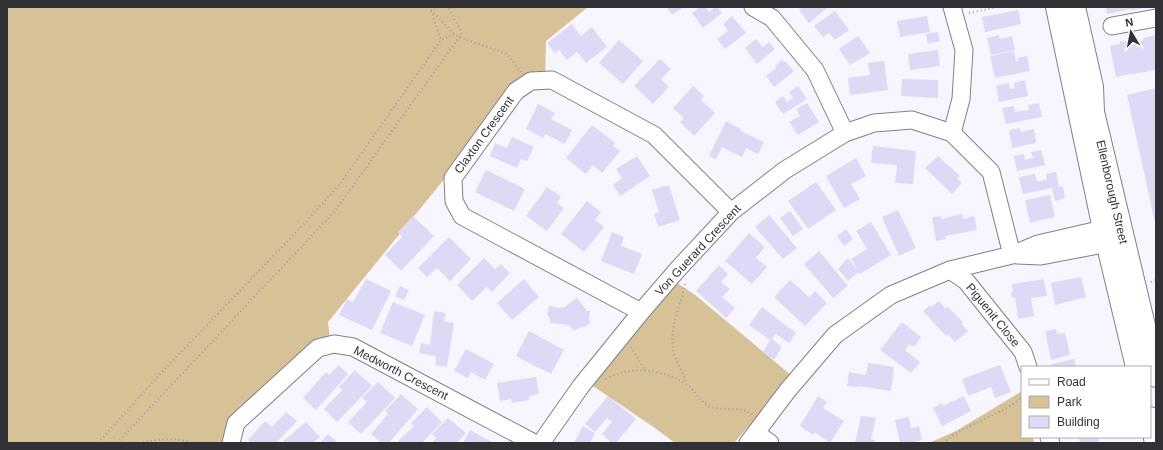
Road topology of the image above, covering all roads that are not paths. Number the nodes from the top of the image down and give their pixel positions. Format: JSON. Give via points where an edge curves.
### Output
{"nodes":[{"id":1,"x":753,"y":7,"type":"edge"},
{"id":2,"x":1057,"y":7,"type":"edge"},
{"id":3,"x":1074,"y":7,"type":"edge"},
{"id":4,"x":953,"y":12,"type":"edge"},
{"id":5,"x":1156,"y":18,"type":"edge"},
{"id":6,"x":1112,"y":26,"type":"dead end"},
{"id":7,"x":952,"y":133,"type":"junction"},
{"id":8,"x":845,"y":134,"type":"junction"},
{"id":9,"x":731,"y":212,"type":"junction"},
{"id":10,"x":1114,"y":234,"type":"junction"},
{"id":11,"x":1012,"y":255,"type":"junction"},
{"id":12,"x":950,"y":270,"type":"junction"},
{"id":13,"x":641,"y":312,"type":"junction"},
{"id":14,"x":1028,"y":366,"type":"edge"},
{"id":15,"x":1137,"y":366,"type":"edge"},
{"id":16,"x":1156,"y":376,"type":"edge"},
{"id":17,"x":1151,"y":422,"type":"edge"},
{"id":18,"x":752,"y":438,"type":"edge"},
{"id":19,"x":1156,"y":442,"type":"edge"},
{"id":20,"x":231,"y":443,"type":"edge"},
{"id":21,"x":534,"y":443,"type":"edge"},
{"id":22,"x":540,"y":443,"type":"edge"},
{"id":23,"x":770,"y":443,"type":"edge"}],
"edges":[{"from":1,"to":8,"type":"street","via":[[772,18],[815,70]]},
{"from":2,"to":10,"type":"main road","name":"Ellenborough Street"},
{"from":3,"to":10,"type":"main road","name":"Ellenborough Street","via":[[1092,87],[1093,112]]},
{"from":4,"to":7,"type":"street","via":[[964,50],[961,99]]},
{"from":5,"to":6,"type":"street"},
{"from":7,"to":8,"type":"street","name":"Von Guerard Crescent","via":[[912,120],[874,123]]},
{"from":7,"to":11,"type":"street","name":"Von Guerard Crescent","via":[[991,172]]},
{"from":8,"to":9,"type":"street","name":"Von Guerard Crescent","via":[[785,170]]},
{"from":9,"to":13,"type":"street","name":"Von Guerard Crescent"},
{"from":9,"to":13,"type":"street","name":"Claxton Crescent","via":[[654,135],[552,80],[531,81],[516,91],[453,178],[454,201],[462,216]]},
{"from":10,"to":11,"type":"street","via":[[1038,244]]},
{"from":10,"to":15,"type":"main road","name":"Ellenborough Street"},
{"from":10,"to":16,"type":"main road","name":"Ellenborough Street"},
{"from":11,"to":12,"type":"street"},
{"from":12,"to":14,"type":"street","name":"Piguenit Close","via":[[966,281],[1023,352]]},
{"from":12,"to":18,"type":"street","via":[[892,295],[835,335],[788,390]]},
{"from":13,"to":22,"type":"street","name":"Von Guerard Crescent","via":[[581,386]]},
{"from":17,"to":19,"type":"main road"},
{"from":18,"to":23,"type":"street"},
{"from":20,"to":21,"type":"street","name":"Medworth Crescent","via":[[236,422],[318,348],[334,344],[353,347]]}]}
